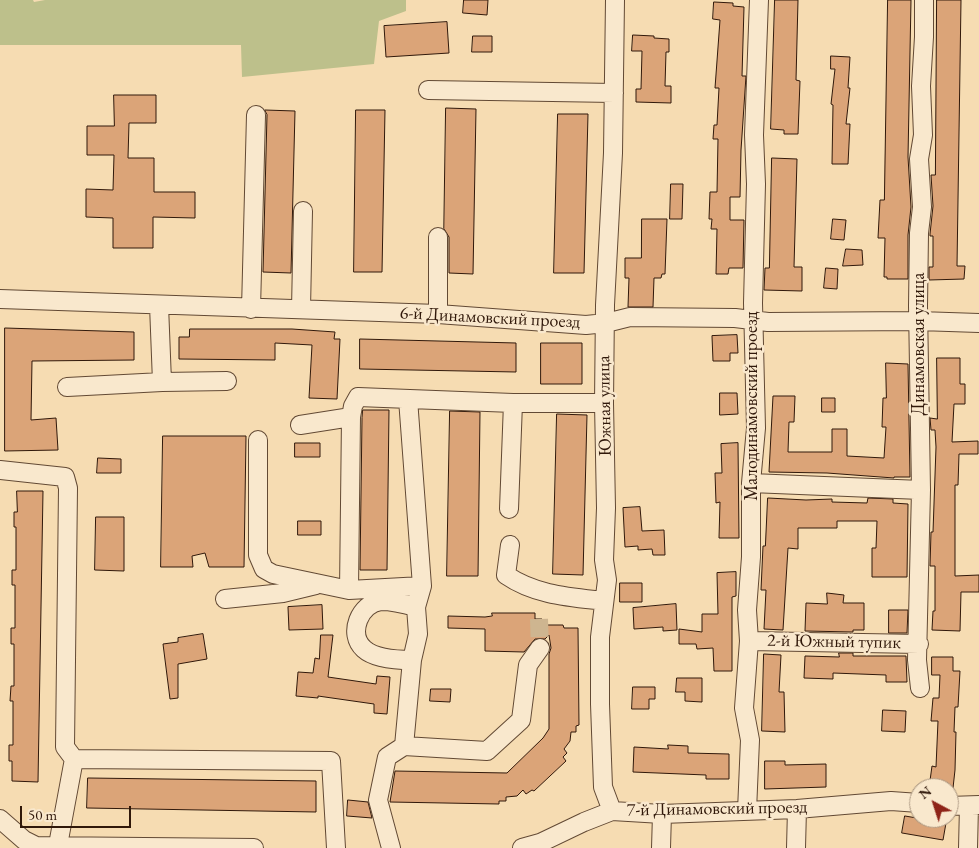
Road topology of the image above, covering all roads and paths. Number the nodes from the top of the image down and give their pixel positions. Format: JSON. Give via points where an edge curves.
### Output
{"nodes":[{"id":1,"x":615,"y":0,"type":"edge"},
{"id":2,"x":759,"y":0,"type":"edge"},
{"id":3,"x":924,"y":0,"type":"edge"},
{"id":4,"x":428,"y":90,"type":"dead end"},
{"id":5,"x":614,"y":93,"type":"junction"},
{"id":6,"x":256,"y":115,"type":"dead end"},
{"id":7,"x":303,"y":211,"type":"dead end"},
{"id":8,"x":438,"y":237,"type":"dead end"},
{"id":9,"x":0,"y":299,"type":"edge"},
{"id":10,"x":159,"y":305,"type":"junction"},
{"id":11,"x":252,"y":309,"type":"junction"},
{"id":12,"x":301,"y":309,"type":"junction"},
{"id":13,"x":438,"y":314,"type":"junction"},
{"id":14,"x":754,"y":320,"type":"junction"},
{"id":15,"x":919,"y":321,"type":"junction"},
{"id":16,"x":606,"y":323,"type":"junction"},
{"id":17,"x":979,"y":323,"type":"edge"},
{"id":18,"x":227,"y":380,"type":"dead end"},
{"id":19,"x":162,"y":382,"type":"junction"},
{"id":20,"x":67,"y":387,"type":"dead end"},
{"id":21,"x":408,"y":399,"type":"junction"},
{"id":22,"x":513,"y":403,"type":"junction"},
{"id":23,"x":604,"y":403,"type":"junction"},
{"id":24,"x":351,"y":417,"type":"junction"},
{"id":25,"x":300,"y":425,"type":"dead end"},
{"id":26,"x":258,"y":440,"type":"dead end"},
{"id":27,"x":0,"y":470,"type":"edge"},
{"id":28,"x":751,"y":483,"type":"junction"},
{"id":29,"x":921,"y":490,"type":"junction"},
{"id":30,"x":510,"y":509,"type":"dead end"},
{"id":31,"x":510,"y":544,"type":"dead end"},
{"id":32,"x":318,"y":584,"type":"junction"},
{"id":33,"x":422,"y":586,"type":"junction"},
{"id":34,"x":349,"y":590,"type":"junction"},
{"id":35,"x":225,"y":599,"type":"dead end"},
{"id":36,"x":604,"y":601,"type":"junction"},
{"id":37,"x":416,"y":607,"type":"junction"},
{"id":38,"x":749,"y":641,"type":"junction"},
{"id":39,"x":919,"y":644,"type":"junction"},
{"id":40,"x":540,"y":648,"type":"tunnel mouth"},
{"id":41,"x":412,"y":660,"type":"junction"},
{"id":42,"x":920,"y":688,"type":"dead end"},
{"id":43,"x":404,"y":746,"type":"junction"},
{"id":44,"x":74,"y":759,"type":"junction"},
{"id":45,"x":909,"y":802,"type":"edge"},
{"id":46,"x":959,"y":806,"type":"edge"},
{"id":47,"x":974,"y":806,"type":"edge"},
{"id":48,"x":797,"y":809,"type":"junction"},
{"id":49,"x":612,"y":810,"type":"junction"},
{"id":50,"x":747,"y":811,"type":"junction"},
{"id":51,"x":662,"y":814,"type":"junction"},
{"id":52,"x":0,"y":819,"type":"edge"},
{"id":53,"x":58,"y":845,"type":"junction"},
{"id":54,"x":36,"y":847,"type":"edge"},
{"id":55,"x":254,"y":848,"type":"edge"},
{"id":56,"x":336,"y":848,"type":"edge"},
{"id":57,"x":392,"y":848,"type":"edge"},
{"id":58,"x":522,"y":848,"type":"edge"},
{"id":59,"x":661,"y":848,"type":"edge"},
{"id":60,"x":796,"y":848,"type":"edge"},
{"id":61,"x":968,"y":848,"type":"edge"}],
"edges":[{"from":1,"to":5,"type":"street","name":"Южная улица"},
{"from":2,"to":14,"type":"street","name":"Малодинамовский проезд","via":[[754,135]]},
{"from":3,"to":15,"type":"street","name":"Динамовская улица","via":[[920,86],[922,207]]},
{"from":4,"to":5,"type":"street"},
{"from":5,"to":16,"type":"street","name":"Южная улица"},
{"from":6,"to":11,"type":"street"},
{"from":7,"to":12,"type":"street"},
{"from":8,"to":13,"type":"street"},
{"from":9,"to":10,"type":"street","name":"6-й Динамовский проезд"},
{"from":10,"to":11,"type":"street","name":"6-й Динамовский проезд"},
{"from":10,"to":19,"type":"street"},
{"from":11,"to":12,"type":"street","name":"6-й Динамовский проезд"},
{"from":12,"to":13,"type":"street","name":"6-й Динамовский проезд"},
{"from":13,"to":16,"type":"street","name":"6-й Динамовский проезд","via":[[586,325]]},
{"from":14,"to":15,"type":"street","name":"6-й Динамовский проезд"},
{"from":14,"to":16,"type":"street","name":"6-й Динамовский проезд","via":[[630,317]]},
{"from":14,"to":28,"type":"street","name":"Малодинамовский проезд","via":[[756,428]]},
{"from":15,"to":17,"type":"street","name":"6-й Динамовский проезд"},
{"from":15,"to":29,"type":"street","name":"Динамовская улица"},
{"from":16,"to":23,"type":"street","name":"Южная улица"},
{"from":18,"to":19,"type":"street"},
{"from":19,"to":20,"type":"street"},
{"from":21,"to":22,"type":"street"},
{"from":21,"to":24,"type":"street","via":[[358,397]]},
{"from":21,"to":33,"type":"street"},
{"from":22,"to":23,"type":"street"},
{"from":22,"to":30,"type":"street"},
{"from":23,"to":36,"type":"street","name":"Южная улица","via":[[604,560],[607,580]]},
{"from":24,"to":25,"type":"street"},
{"from":24,"to":34,"type":"street"},
{"from":26,"to":32,"type":"street","via":[[258,556],[264,569],[272,574]]},
{"from":27,"to":44,"type":"street","via":[[65,477],[68,488],[65,747]]},
{"from":28,"to":29,"type":"street"},
{"from":28,"to":38,"type":"street","name":"Малодинамовский проезд"},
{"from":29,"to":39,"type":"street","name":"Динамовская улица"},
{"from":31,"to":36,"type":"street","via":[[506,576],[521,586]]},
{"from":32,"to":34,"type":"street"},
{"from":32,"to":35,"type":"street","via":[[283,593]]},
{"from":33,"to":34,"type":"street"},
{"from":33,"to":37,"type":"street"},
{"from":36,"to":49,"type":"street","name":"Южная улица","via":[[600,637],[603,787]]},
{"from":37,"to":41,"type":"street","via":[[418,634]]},
{"from":37,"to":41,"type":"street","via":[[379,601],[363,610],[356,623],[357,641],[365,650],[392,660]]},
{"from":38,"to":39,"type":"street","name":"2-й Южный тупик"},
{"from":38,"to":50,"type":"street","name":"Малодинамовский проезд","via":[[744,708],[750,740]]},
{"from":39,"to":42,"type":"street","name":"Динамовская улица"},
{"from":40,"to":43,"type":"street","via":[[528,665],[520,720],[487,751]]},
{"from":41,"to":43,"type":"street"},
{"from":43,"to":57,"type":"street","via":[[387,757],[378,800]]},
{"from":44,"to":53,"type":"street"},
{"from":44,"to":56,"type":"street","via":[[331,761]]},
{"from":45,"to":48,"type":"street","name":"7-й Динамовский проезд"},
{"from":46,"to":47,"type":"street"},
{"from":47,"to":61,"type":"street"},
{"from":48,"to":50,"type":"street","name":"7-й Динамовский проезд"},
{"from":48,"to":60,"type":"street"},
{"from":49,"to":51,"type":"street","name":"7-й Динамовский проезд"},
{"from":49,"to":58,"type":"street","name":"7-й Динамовский проезд"},
{"from":50,"to":51,"type":"street","name":"7-й Динамовский проезд"},
{"from":51,"to":59,"type":"street"},
{"from":52,"to":54,"type":"street"},
{"from":53,"to":54,"type":"street"},
{"from":53,"to":55,"type":"street"}]}
